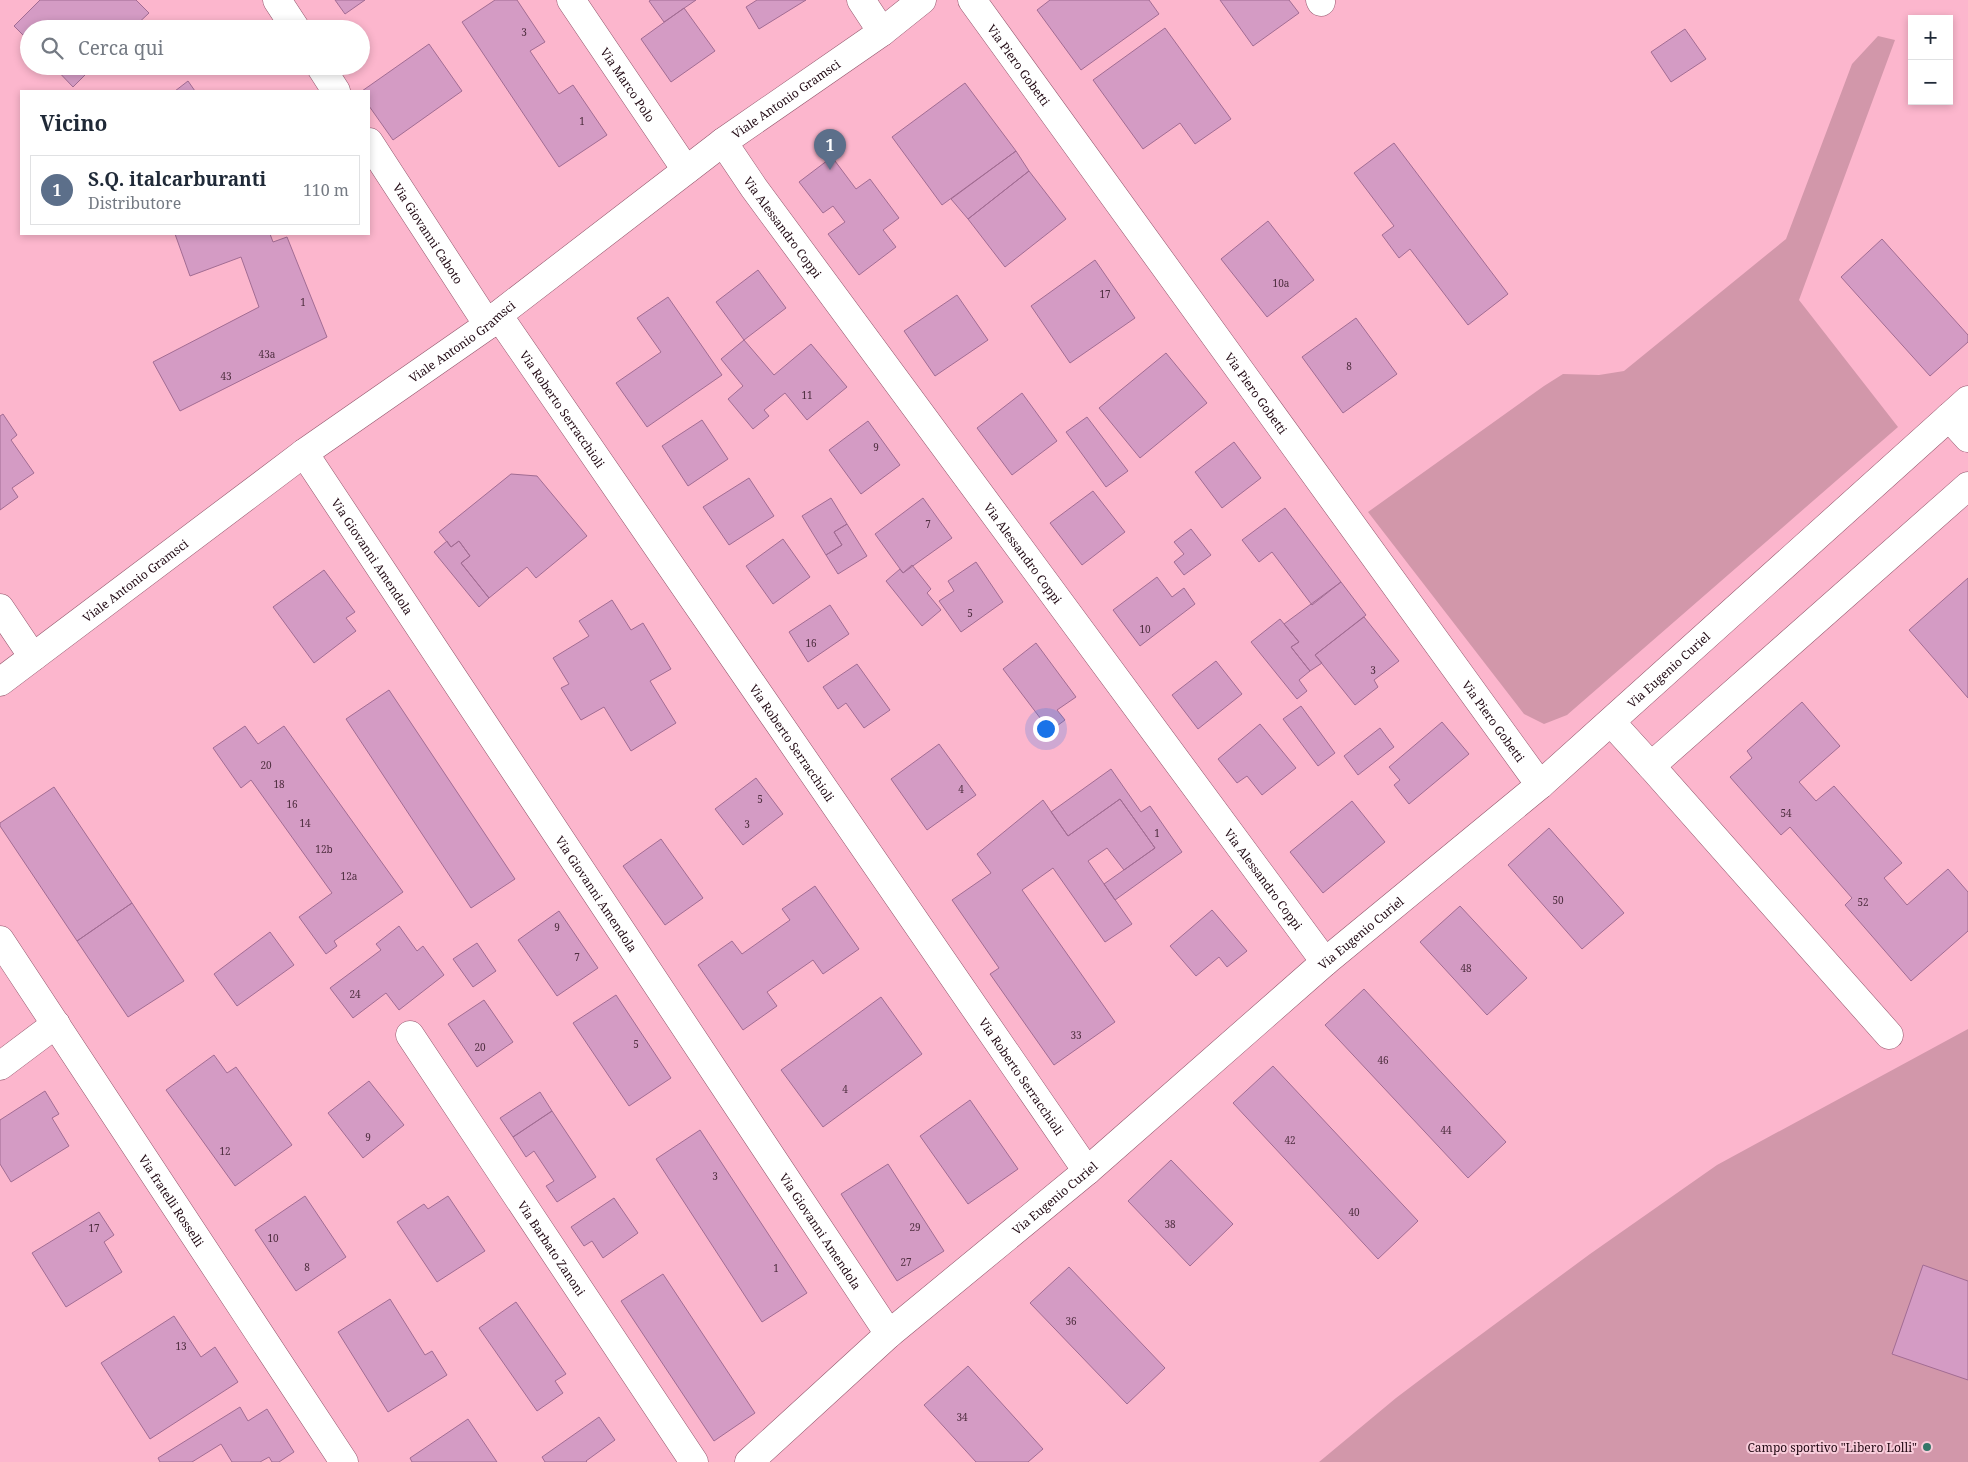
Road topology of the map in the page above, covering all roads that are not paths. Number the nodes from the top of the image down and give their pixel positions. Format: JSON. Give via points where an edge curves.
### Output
{"nodes":[{"id":1,"x":277,"y":0,"type":"edge"},
{"id":2,"x":571,"y":0,"type":"edge"},
{"id":3,"x":860,"y":0,"type":"edge"},
{"id":4,"x":922,"y":0,"type":"edge"},
{"id":5,"x":972,"y":0,"type":"edge"},
{"id":6,"x":290,"y":20,"type":"edge"},
{"id":7,"x":882,"y":32,"type":"junction"},
{"id":8,"x":326,"y":75,"type":"edge"},
{"id":9,"x":335,"y":90,"type":"edge"},
{"id":10,"x":723,"y":142,"type":"junction"},
{"id":11,"x":370,"y":143,"type":"edge"},
{"id":12,"x":686,"y":170,"type":"junction"},
{"id":13,"x":493,"y":320,"type":"junction"},
{"id":14,"x":1958,"y":409,"type":"edge"},
{"id":15,"x":1968,"y":438,"type":"edge"},
{"id":16,"x":304,"y":453,"type":"junction"},
{"id":17,"x":1968,"y":486,"type":"edge"},
{"id":18,"x":0,"y":608,"type":"edge"},
{"id":19,"x":33,"y":657,"type":"junction"},
{"id":20,"x":0,"y":682,"type":"edge"},
{"id":21,"x":1611,"y":722,"type":"junction"},
{"id":22,"x":1651,"y":766,"type":"junction"},
{"id":23,"x":1540,"y":785,"type":"junction"},
{"id":24,"x":0,"y":940,"type":"edge"},
{"id":25,"x":1324,"y":962,"type":"junction"},
{"id":26,"x":56,"y":1024,"type":"junction"},
{"id":27,"x":410,"y":1035,"type":"dead end"},
{"id":28,"x":1889,"y":1035,"type":"dead end"},
{"id":29,"x":0,"y":1066,"type":"edge"},
{"id":30,"x":1087,"y":1171,"type":"junction"},
{"id":31,"x":889,"y":1334,"type":"junction"},
{"id":32,"x":344,"y":1462,"type":"edge"},
{"id":33,"x":694,"y":1462,"type":"edge"},
{"id":34,"x":749,"y":1462,"type":"edge"}],
"edges":[{"from":1,"to":6,"type":"street"},
{"from":2,"to":12,"type":"street","name":"Via Marco Polo"},
{"from":3,"to":7,"type":"street"},
{"from":4,"to":7,"type":"street","name":"Viale Antonio Gramsci"},
{"from":5,"to":23,"type":"street","name":"Via Piero Gobetti"},
{"from":7,"to":10,"type":"street","name":"Viale Antonio Gramsci"},
{"from":8,"to":9,"type":"street"},
{"from":10,"to":12,"type":"street","name":"Viale Antonio Gramsci"},
{"from":10,"to":25,"type":"street","name":"Via Alessandro Coppi"},
{"from":11,"to":13,"type":"street","name":"Via Giovanni Caboto"},
{"from":12,"to":13,"type":"street","name":"Viale Antonio Gramsci"},
{"from":13,"to":16,"type":"street","name":"Viale Antonio Gramsci"},
{"from":13,"to":30,"type":"street","name":"Via Roberto Serracchioli"},
{"from":14,"to":15,"type":"street"},
{"from":14,"to":21,"type":"street","name":"Via Eugenio Curiel"},
{"from":16,"to":19,"type":"street","name":"Viale Antonio Gramsci"},
{"from":16,"to":31,"type":"street","name":"Via Giovanni Amendola"},
{"from":17,"to":22,"type":"street"},
{"from":18,"to":19,"type":"street"},
{"from":19,"to":20,"type":"street","name":"Viale Antonio Gramsci"},
{"from":21,"to":22,"type":"street"},
{"from":21,"to":23,"type":"street","name":"Via Eugenio Curiel"},
{"from":22,"to":28,"type":"street"},
{"from":23,"to":25,"type":"street","name":"Via Eugenio Curiel"},
{"from":24,"to":26,"type":"street","name":"Via fratelli Rosselli"},
{"from":25,"to":30,"type":"street","name":"Via Eugenio Curiel"},
{"from":26,"to":29,"type":"street"},
{"from":26,"to":32,"type":"street","name":"Via fratelli Rosselli"},
{"from":27,"to":33,"type":"street","name":"Via Barbato Zanoni"},
{"from":30,"to":31,"type":"street","name":"Via Eugenio Curiel"},
{"from":31,"to":34,"type":"street","name":"Via Eugenio Curiel"}]}
